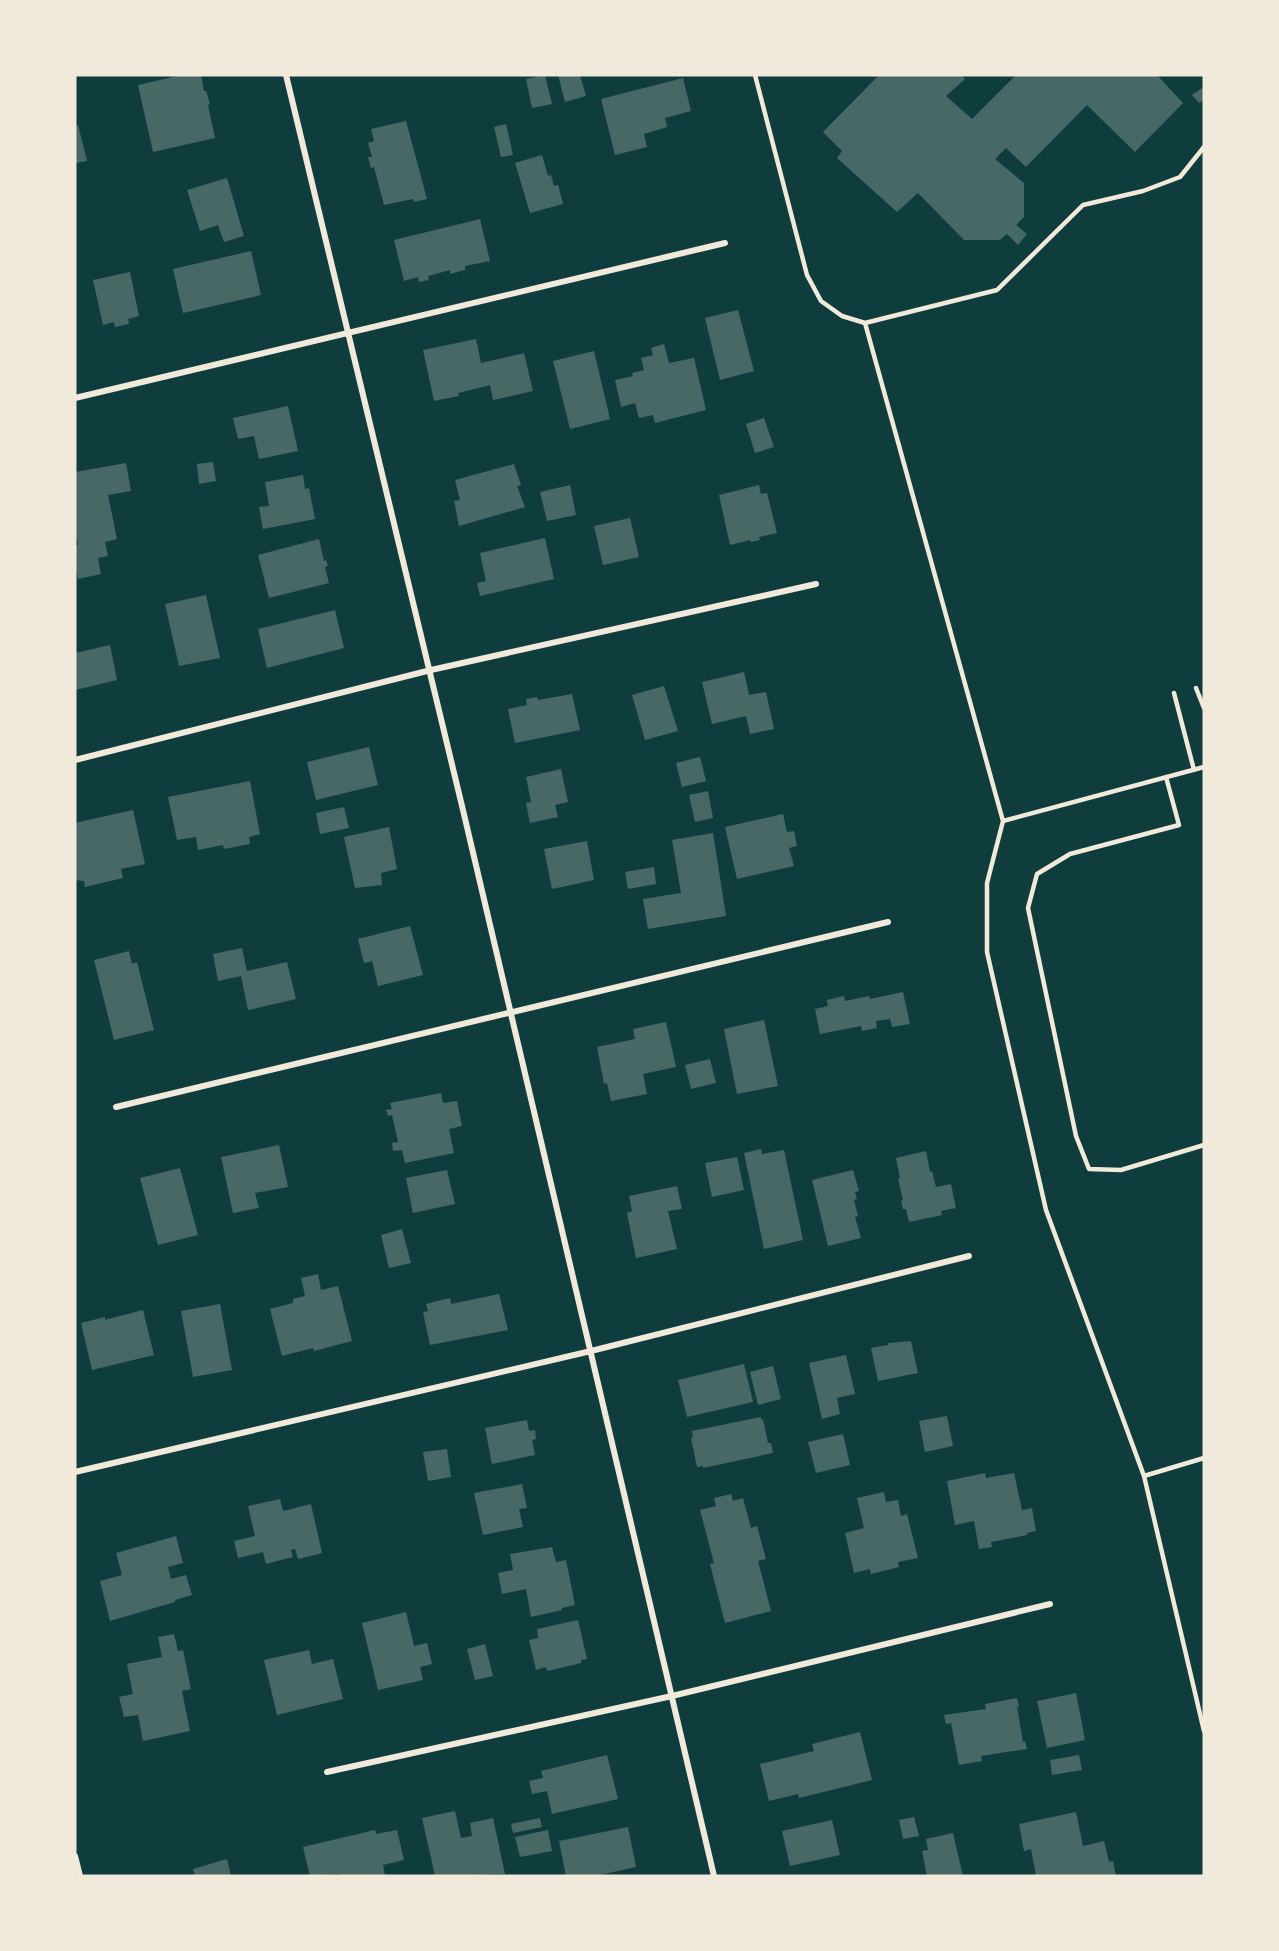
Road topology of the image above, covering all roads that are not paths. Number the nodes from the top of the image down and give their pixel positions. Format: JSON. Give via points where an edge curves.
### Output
{"nodes":[{"id":1,"x":286,"y":75,"type":"edge"},
{"id":2,"x":755,"y":75,"type":"edge"},
{"id":3,"x":1204,"y":147,"type":"edge"},
{"id":4,"x":725,"y":243,"type":"dead end"},
{"id":5,"x":865,"y":323,"type":"junction"},
{"id":6,"x":349,"y":333,"type":"junction"},
{"id":7,"x":75,"y":398,"type":"edge"},
{"id":8,"x":816,"y":584,"type":"dead end"},
{"id":9,"x":431,"y":670,"type":"junction"},
{"id":10,"x":1196,"y":688,"type":"dead end"},
{"id":11,"x":1174,"y":693,"type":"dead end"},
{"id":12,"x":1204,"y":708,"type":"edge"},
{"id":13,"x":75,"y":760,"type":"edge"},
{"id":14,"x":1204,"y":767,"type":"edge"},
{"id":15,"x":1194,"y":770,"type":"junction"},
{"id":16,"x":1166,"y":777,"type":"junction"},
{"id":17,"x":1003,"y":821,"type":"junction"},
{"id":18,"x":888,"y":922,"type":"dead end"},
{"id":19,"x":509,"y":1013,"type":"junction"},
{"id":20,"x":116,"y":1107,"type":"dead end"},
{"id":21,"x":1204,"y":1145,"type":"edge"},
{"id":22,"x":969,"y":1256,"type":"dead end"},
{"id":23,"x":591,"y":1351,"type":"junction"},
{"id":24,"x":1204,"y":1458,"type":"edge"},
{"id":25,"x":75,"y":1472,"type":"edge"},
{"id":26,"x":1144,"y":1476,"type":"junction"},
{"id":27,"x":1050,"y":1604,"type":"dead end"},
{"id":28,"x":672,"y":1696,"type":"junction"},
{"id":29,"x":1204,"y":1731,"type":"edge"},
{"id":30,"x":327,"y":1772,"type":"dead end"},
{"id":31,"x":75,"y":1856,"type":"edge"},
{"id":32,"x":80,"y":1876,"type":"edge"},
{"id":33,"x":714,"y":1876,"type":"edge"}],
"edges":[{"from":1,"to":6,"type":"street"},
{"from":2,"to":5,"type":"lane","via":[[807,275],[821,301],[842,316]]},
{"from":3,"to":5,"type":"lane","via":[[1180,177],[1143,191],[1083,205],[997,290]]},
{"from":4,"to":6,"type":"street"},
{"from":5,"to":17,"type":"lane"},
{"from":6,"to":7,"type":"street"},
{"from":6,"to":9,"type":"street"},
{"from":8,"to":9,"type":"street"},
{"from":9,"to":13,"type":"street"},
{"from":9,"to":19,"type":"street"},
{"from":10,"to":12,"type":"lane"},
{"from":11,"to":15,"type":"lane"},
{"from":14,"to":15,"type":"lane"},
{"from":15,"to":16,"type":"lane"},
{"from":16,"to":17,"type":"lane"},
{"from":16,"to":21,"type":"lane","via":[[1179,825],[1070,854],[1037,874],[1028,908],[1076,1136],[1089,1169],[1120,1170]]},
{"from":17,"to":26,"type":"lane","via":[[987,884],[987,952],[1046,1210]]},
{"from":18,"to":19,"type":"street"},
{"from":19,"to":20,"type":"street"},
{"from":19,"to":23,"type":"street"},
{"from":22,"to":23,"type":"street"},
{"from":23,"to":25,"type":"street"},
{"from":23,"to":28,"type":"street"},
{"from":24,"to":26,"type":"lane"},
{"from":26,"to":29,"type":"lane"},
{"from":27,"to":28,"type":"street"},
{"from":28,"to":30,"type":"street"},
{"from":28,"to":33,"type":"street"},
{"from":31,"to":32,"type":"street"}]}
